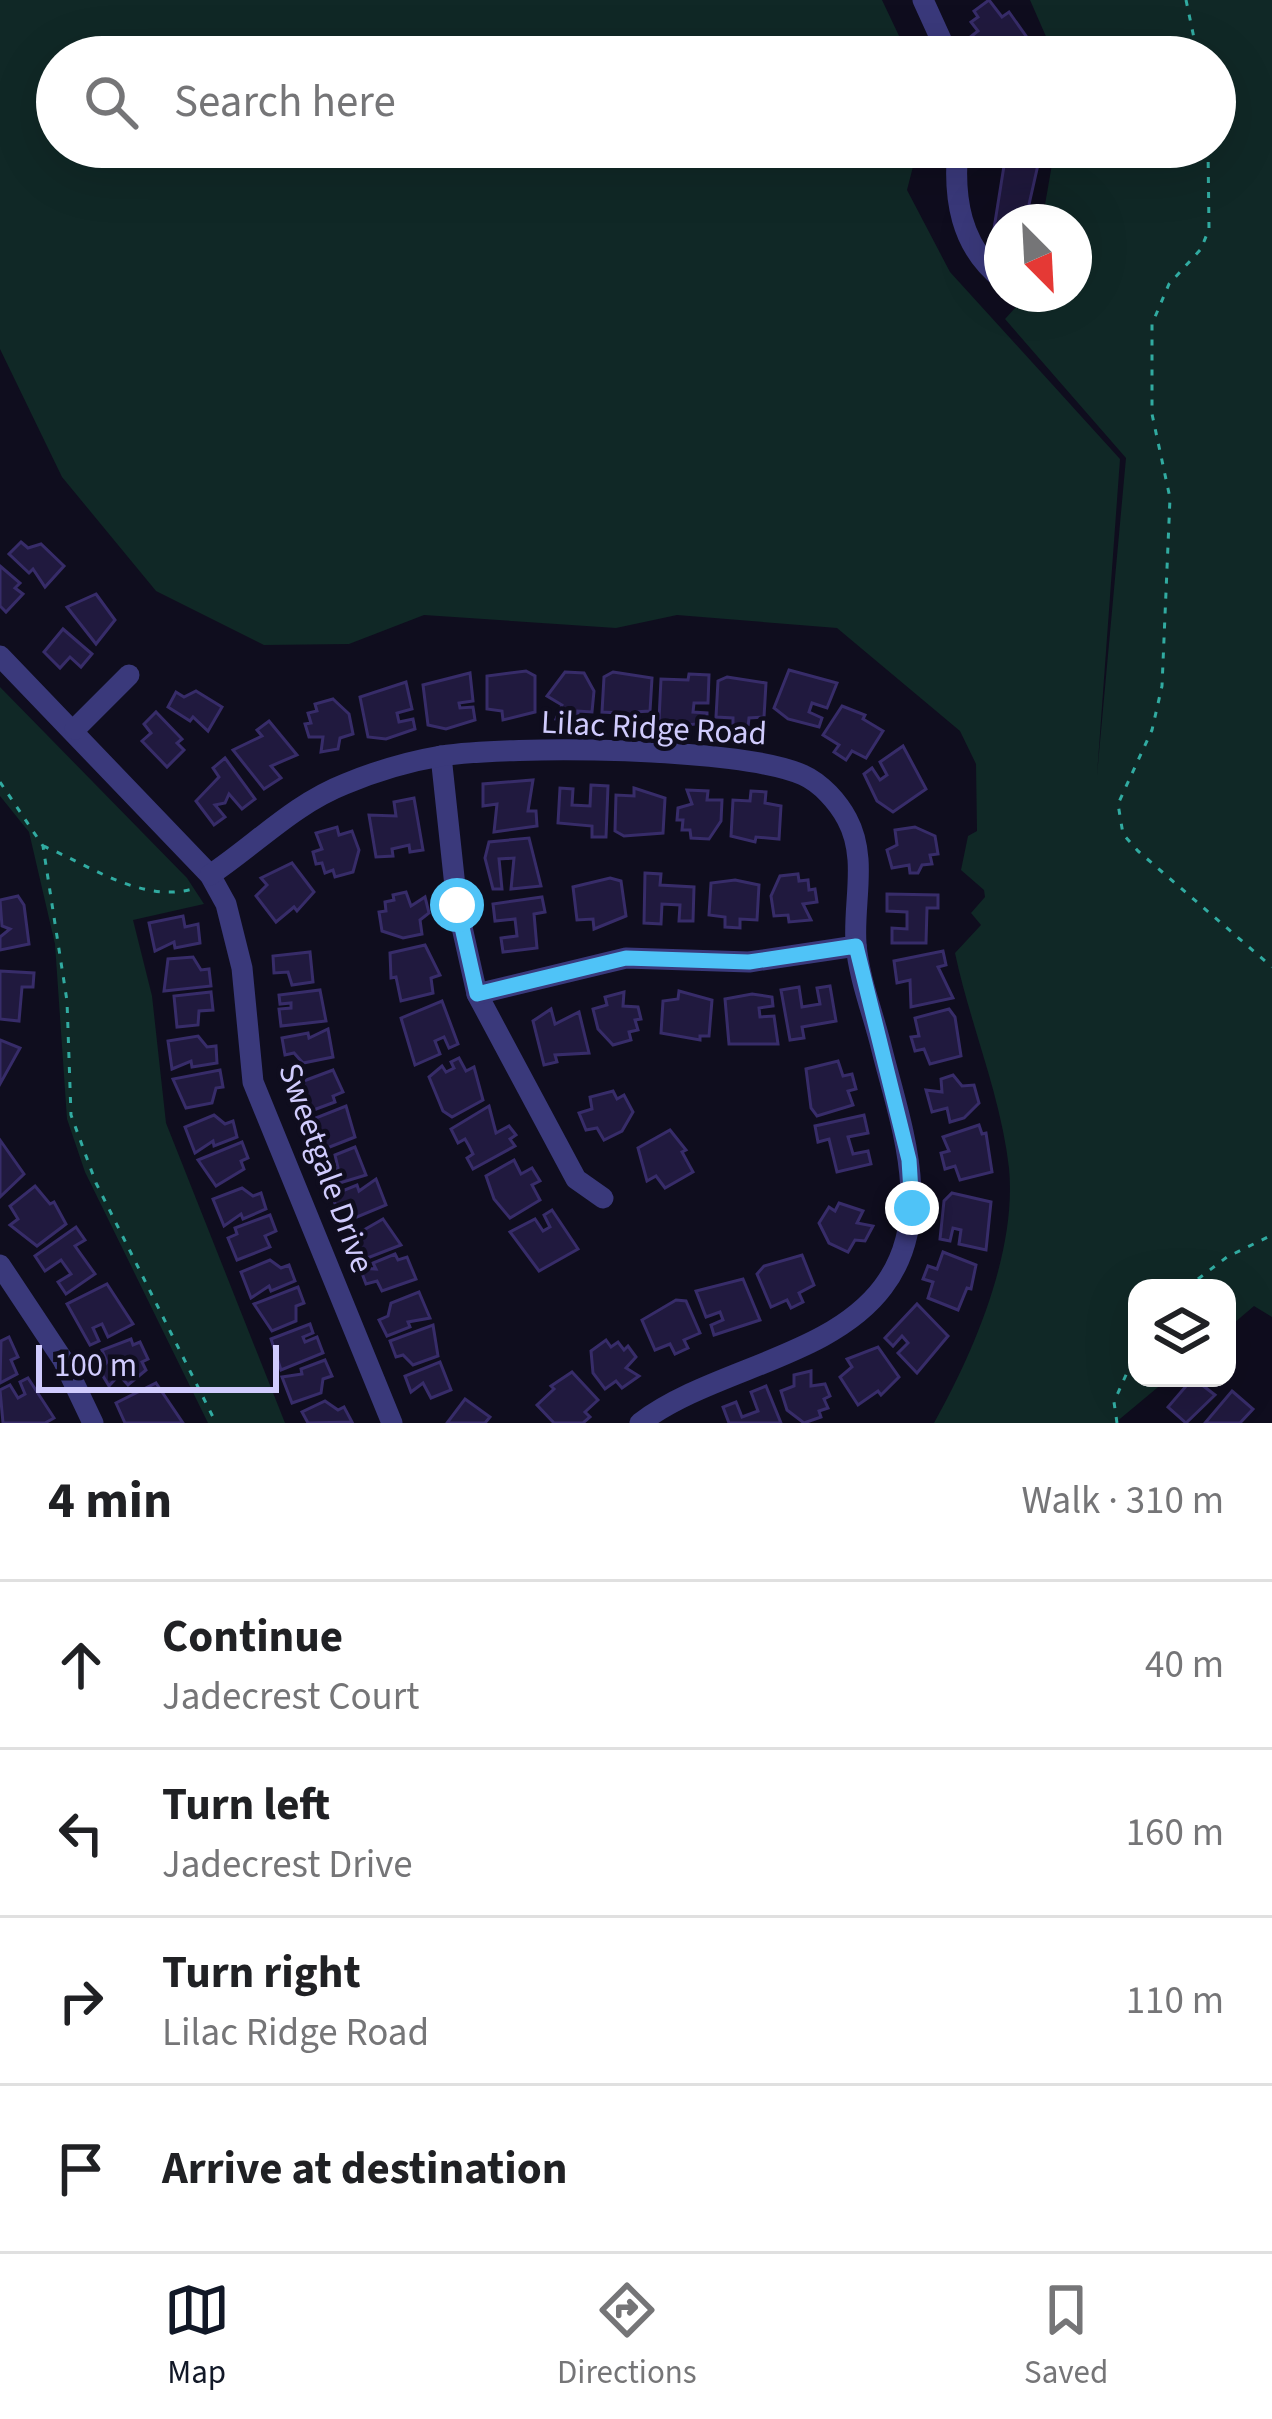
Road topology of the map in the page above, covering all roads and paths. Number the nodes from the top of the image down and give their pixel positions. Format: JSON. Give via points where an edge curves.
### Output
{"nodes":[{"id":1,"x":923,"y":0,"type":"edge"},
{"id":2,"x":1186,"y":0,"type":"edge"},
{"id":3,"x":939,"y":36,"type":"edge"},
{"id":4,"x":1194,"y":36,"type":"edge"},
{"id":5,"x":956,"y":168,"type":"edge"},
{"id":6,"x":1208,"y":168,"type":"edge"},
{"id":7,"x":984,"y":265,"type":"edge"},
{"id":8,"x":0,"y":656,"type":"edge"},
{"id":9,"x":129,"y":675,"type":"dead end"},
{"id":10,"x":75,"y":730,"type":"junction"},
{"id":11,"x":441,"y":756,"type":"junction"},
{"id":12,"x":0,"y":782,"type":"edge"},
{"id":13,"x":43,"y":846,"type":"junction"},
{"id":14,"x":212,"y":878,"type":"junction"},
{"id":15,"x":856,"y":946,"type":"junction"},
{"id":16,"x":1272,"y":967,"type":"edge"},
{"id":17,"x":477,"y":994,"type":"junction"},
{"id":18,"x":603,"y":1198,"type":"dead end"},
{"id":19,"x":1272,"y":1235,"type":"edge"},
{"id":20,"x":0,"y":1264,"type":"edge"},
{"id":21,"x":1198,"y":1279,"type":"edge"},
{"id":22,"x":1128,"y":1370,"type":"edge"},
{"id":23,"x":93,"y":1423,"type":"edge"},
{"id":24,"x":216,"y":1423,"type":"edge"},
{"id":25,"x":392,"y":1423,"type":"edge"},
{"id":26,"x":640,"y":1423,"type":"edge"},
{"id":27,"x":1118,"y":1423,"type":"edge"}],
"edges":[{"from":1,"to":3,"type":"street"},
{"from":2,"to":4,"type":"path"},
{"from":5,"to":7,"type":"street","via":[[965,231]]},
{"from":6,"to":16,"type":"path","via":[[1202,249],[1169,284],[1152,324],[1152,414],[1170,498],[1162,686],[1145,749],[1118,804],[1124,834],[1138,851]]},
{"from":8,"to":10,"type":"street","name":"Sweetgale Drive"},
{"from":9,"to":10,"type":"street"},
{"from":10,"to":14,"type":"street","name":"Sweetgale Drive"},
{"from":11,"to":14,"type":"street","name":"Lilac Ridge Road","via":[[345,783],[301,806]]},
{"from":11,"to":15,"type":"street","name":"Lilac Ridge Road","via":[[592,751],[762,762],[806,776],[832,797],[859,850]]},
{"from":11,"to":17,"type":"street","via":[[457,905]]},
{"from":12,"to":13,"type":"path"},
{"from":13,"to":14,"type":"path","via":[[154,891],[173,893]]},
{"from":13,"to":24,"type":"path","via":[[67,1001],[71,1115],[96,1183]]},
{"from":14,"to":25,"type":"street","name":"Sweetgale Drive","via":[[242,968],[253,1082]]},
{"from":15,"to":17,"type":"street","via":[[749,962],[626,958]]},
{"from":15,"to":26,"type":"street","name":"Lilac Ridge Road","via":[[909,1160],[912,1208],[902,1252],[883,1287],[846,1323],[691,1388]]},
{"from":17,"to":18,"type":"street","via":[[576,1179]]},
{"from":19,"to":21,"type":"path"},
{"from":20,"to":23,"type":"street"},
{"from":22,"to":27,"type":"path","via":[[1114,1402]]}]}
